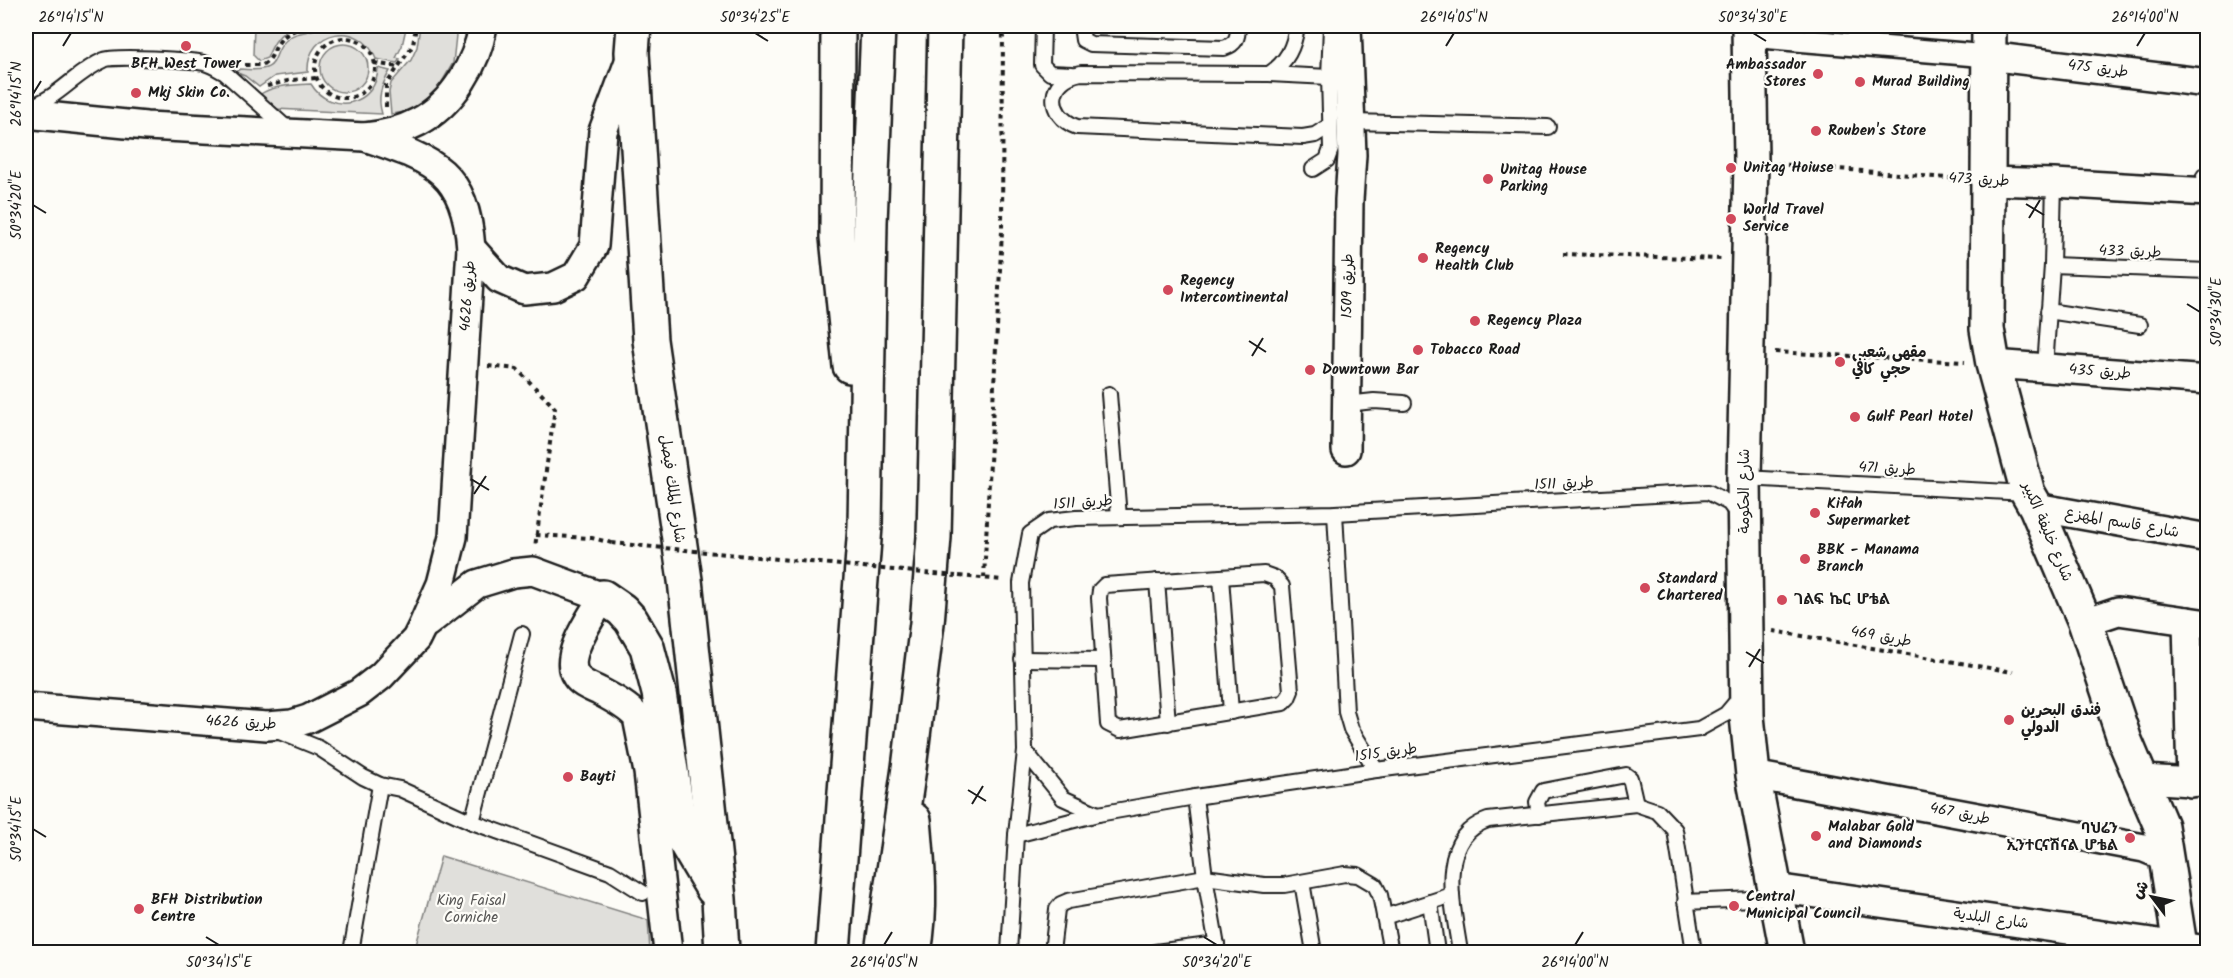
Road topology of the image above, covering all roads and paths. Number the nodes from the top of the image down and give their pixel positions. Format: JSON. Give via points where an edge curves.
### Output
{"nodes":[{"id":1,"x":312,"y":26,"type":"edge"},
{"id":2,"x":416,"y":26,"type":"edge"},
{"id":3,"x":483,"y":26,"type":"edge"},
{"id":4,"x":838,"y":26,"type":"edge"},
{"id":5,"x":878,"y":26,"type":"edge"},
{"id":6,"x":945,"y":26,"type":"edge"},
{"id":7,"x":1003,"y":26,"type":"edge"},
{"id":8,"x":1043,"y":26,"type":"edge"},
{"id":9,"x":1081,"y":26,"type":"edge"},
{"id":10,"x":1238,"y":26,"type":"edge"},
{"id":11,"x":1297,"y":26,"type":"edge"},
{"id":12,"x":1331,"y":26,"type":"edge"},
{"id":13,"x":1347,"y":26,"type":"edge"},
{"id":14,"x":1354,"y":26,"type":"edge"},
{"id":15,"x":1749,"y":31,"type":"edge"},
{"id":16,"x":633,"y":39,"type":"edge"},
{"id":17,"x":1989,"y":41,"type":"edge"},
{"id":18,"x":374,"y":63,"type":"junction"},
{"id":19,"x":398,"y":67,"type":"junction"},
{"id":20,"x":225,"y":73,"type":"junction"},
{"id":21,"x":1072,"y":74,"type":"junction"},
{"id":22,"x":1269,"y":74,"type":"junction"},
{"id":23,"x":1329,"y":77,"type":"junction"},
{"id":24,"x":317,"y":78,"type":"junction"},
{"id":25,"x":2208,"y":83,"type":"edge"},
{"id":26,"x":251,"y":95,"type":"junction"},
{"id":27,"x":26,"y":108,"type":"edge"},
{"id":28,"x":386,"y":112,"type":"dead end"},
{"id":29,"x":26,"y":114,"type":"edge"},
{"id":30,"x":1340,"y":124,"type":"junction"},
{"id":31,"x":1548,"y":127,"type":"dead end"},
{"id":32,"x":292,"y":133,"type":"junction"},
{"id":33,"x":365,"y":137,"type":"junction"},
{"id":34,"x":1751,"y":162,"type":"junction"},
{"id":35,"x":1313,"y":169,"type":"dead end"},
{"id":36,"x":1987,"y":181,"type":"junction"},
{"id":37,"x":2206,"y":182,"type":"edge"},
{"id":38,"x":2054,"y":183,"type":"junction"},
{"id":39,"x":471,"y":248,"type":"junction"},
{"id":40,"x":1563,"y":254,"type":"dead end"},
{"id":41,"x":1749,"y":261,"type":"junction"},
{"id":42,"x":2052,"y":265,"type":"junction"},
{"id":43,"x":2208,"y":271,"type":"edge"},
{"id":44,"x":2048,"y":310,"type":"junction"},
{"id":45,"x":2140,"y":325,"type":"dead end"},
{"id":46,"x":1747,"y":351,"type":"junction"},
{"id":47,"x":464,"y":362,"type":"junction"},
{"id":48,"x":1993,"y":364,"type":"junction"},
{"id":49,"x":2045,"y":368,"type":"junction"},
{"id":50,"x":2208,"y":380,"type":"edge"},
{"id":51,"x":1109,"y":394,"type":"dead end"},
{"id":52,"x":1404,"y":402,"type":"dead end"},
{"id":53,"x":1347,"y":404,"type":"junction"},
{"id":54,"x":1346,"y":450,"type":"dead end"},
{"id":55,"x":1744,"y":478,"type":"junction"},
{"id":56,"x":2032,"y":500,"type":"junction"},
{"id":57,"x":1335,"y":513,"type":"junction"},
{"id":58,"x":1119,"y":517,"type":"junction"},
{"id":59,"x":1745,"y":524,"type":"junction"},
{"id":60,"x":866,"y":526,"type":"junction"},
{"id":61,"x":536,"y":535,"type":"junction"},
{"id":62,"x":2208,"y":538,"type":"edge"},
{"id":63,"x":533,"y":571,"type":"junction"},
{"id":64,"x":1221,"y":577,"type":"junction"},
{"id":65,"x":1157,"y":581,"type":"junction"},
{"id":66,"x":603,"y":597,"type":"junction"},
{"id":67,"x":2085,"y":622,"type":"junction"},
{"id":68,"x":2198,"y":622,"type":"edge"},
{"id":69,"x":1745,"y":626,"type":"junction"},
{"id":70,"x":422,"y":627,"type":"junction"},
{"id":71,"x":522,"y":634,"type":"dead end"},
{"id":72,"x":1023,"y":658,"type":"junction"},
{"id":73,"x":1102,"y":660,"type":"junction"},
{"id":74,"x":2013,"y":672,"type":"dead end"},
{"id":75,"x":1746,"y":688,"type":"junction"},
{"id":76,"x":26,"y":707,"type":"edge"},
{"id":77,"x":1231,"y":712,"type":"junction"},
{"id":78,"x":1168,"y":723,"type":"junction"},
{"id":79,"x":267,"y":726,"type":"junction"},
{"id":80,"x":1025,"y":751,"type":"junction"},
{"id":81,"x":909,"y":768,"type":"junction"},
{"id":82,"x":1376,"y":770,"type":"junction"},
{"id":83,"x":1753,"y":775,"type":"junction"},
{"id":84,"x":2143,"y":779,"type":"junction"},
{"id":85,"x":2199,"y":783,"type":"edge"},
{"id":86,"x":380,"y":785,"type":"junction"},
{"id":87,"x":1195,"y":797,"type":"junction"},
{"id":88,"x":1636,"y":804,"type":"junction"},
{"id":89,"x":1098,"y":814,"type":"junction"},
{"id":90,"x":1539,"y":815,"type":"junction"},
{"id":91,"x":472,"y":822,"type":"junction"},
{"id":92,"x":1016,"y":835,"type":"junction"},
{"id":93,"x":2166,"y":857,"type":"junction"},
{"id":94,"x":1205,"y":877,"type":"junction"},
{"id":95,"x":1302,"y":882,"type":"junction"},
{"id":96,"x":652,"y":890,"type":"junction"},
{"id":97,"x":1776,"y":893,"type":"junction"},
{"id":98,"x":1452,"y":895,"type":"junction"},
{"id":99,"x":719,"y":899,"type":"junction"},
{"id":100,"x":1685,"y":902,"type":"junction"},
{"id":101,"x":1430,"y":903,"type":"junction"},
{"id":102,"x":1384,"y":917,"type":"junction"},
{"id":103,"x":1218,"y":948,"type":"edge"},
{"id":104,"x":2190,"y":950,"type":"edge"},
{"id":105,"x":351,"y":952,"type":"edge"},
{"id":106,"x":668,"y":952,"type":"edge"},
{"id":107,"x":722,"y":952,"type":"edge"},
{"id":108,"x":833,"y":952,"type":"edge"},
{"id":109,"x":882,"y":952,"type":"edge"},
{"id":110,"x":914,"y":952,"type":"edge"},
{"id":111,"x":1009,"y":952,"type":"edge"},
{"id":112,"x":1052,"y":952,"type":"edge"},
{"id":113,"x":1155,"y":952,"type":"edge"},
{"id":114,"x":1314,"y":952,"type":"edge"},
{"id":115,"x":1391,"y":952,"type":"edge"},
{"id":116,"x":1437,"y":952,"type":"edge"},
{"id":117,"x":1460,"y":952,"type":"edge"},
{"id":118,"x":1694,"y":952,"type":"edge"},
{"id":119,"x":1787,"y":952,"type":"edge"}],
"edges":[{"from":1,"to":20,"type":"path","via":[[294,29],[286,35],[263,65],[242,64]]},
{"from":2,"to":19,"type":"path","via":[[413,45]]},
{"from":3,"to":33,"type":"street","name":"طريق 4626","via":[[470,67],[445,101],[412,125]]},
{"from":4,"to":60,"type":"main road","via":[[837,237]]},
{"from":5,"to":60,"type":"main road","via":[[870,222]]},
{"from":6,"to":81,"type":"main road","via":[[934,537]]},
{"from":7,"to":61,"type":"path","bridge":true,"via":[[1002,231],[984,578]]},
{"from":8,"to":21,"type":"lane","via":[[1042,65],[1050,73]]},
{"from":9,"to":10,"type":"lane","via":[[1083,40],[1091,44],[1224,48],[1236,41]]},
{"from":11,"to":22,"type":"lane","via":[[1290,51]]},
{"from":12,"to":23,"type":"lane"},
{"from":13,"to":30,"type":"street","name":"طريق 1509","via":[[1349,107]]},
{"from":14,"to":30,"type":"street","name":"طريق 1509","via":[[1356,107]]},
{"from":15,"to":17,"type":"street"},
{"from":15,"to":34,"type":"main road","name":"شارع الحكومة"},
{"from":16,"to":39,"type":"street","name":"طريق 4626","via":[[603,131],[594,246],[576,276],[553,287],[524,290],[499,279]]},
{"from":16,"to":99,"type":"main road","name":"شارع الملك فيصل","via":[[650,340],[685,580]]},
{"from":17,"to":25,"type":"street","name":"طريق 475"},
{"from":17,"to":36,"type":"main road","name":"شارع خليفة الكبير"},
{"from":18,"to":19,"type":"path"},
{"from":18,"to":24,"type":"path","via":[[368,87],[351,97],[332,95]]},
{"from":18,"to":24,"type":"path","via":[[364,44],[338,39],[318,55]]},
{"from":19,"to":28,"type":"path","via":[[386,85]]},
{"from":20,"to":26,"type":"lane"},
{"from":20,"to":27,"type":"lane","via":[[196,62],[107,58],[49,99]]},
{"from":21,"to":22,"type":"lane"},
{"from":21,"to":30,"type":"lane","via":[[1058,85],[1054,102],[1062,118],[1077,127],[1303,137]]},
{"from":22,"to":23,"type":"lane"},
{"from":23,"to":30,"type":"lane"},
{"from":24,"to":26,"type":"path","via":[[274,84]]},
{"from":26,"to":32,"type":"lane"},
{"from":29,"to":32,"type":"street","name":"طريق 4626","via":[[146,126]]},
{"from":30,"to":31,"type":"lane"},
{"from":30,"to":35,"type":"lane","via":[[1331,153],[1323,165]]},
{"from":30,"to":53,"type":"street","name":"طريق 1509"},
{"from":32,"to":33,"type":"street","name":"طريق 4626"},
{"from":33,"to":39,"type":"street","name":"طريق 4626","via":[[423,159],[448,178],[463,202]]},
{"from":34,"to":36,"type":"path","name":"طريق 473"},
{"from":34,"to":41,"type":"main road","name":"شارع الحكومة"},
{"from":36,"to":38,"type":"street","name":"طريق 473"},
{"from":36,"to":48,"type":"main road","name":"شارع خليفة الكبير","via":[[1987,328]]},
{"from":37,"to":38,"type":"street","name":"طريق 473"},
{"from":38,"to":42,"type":"lane"},
{"from":39,"to":47,"type":"street","name":"طريق 4626"},
{"from":40,"to":41,"type":"path"},
{"from":41,"to":46,"type":"main road","name":"شارع الحكومة"},
{"from":42,"to":43,"type":"lane","name":"طريق 433"},
{"from":42,"to":44,"type":"lane"},
{"from":44,"to":45,"type":"lane"},
{"from":44,"to":49,"type":"lane"},
{"from":46,"to":48,"type":"path"},
{"from":46,"to":55,"type":"main road","name":"شارع الحكومة"},
{"from":47,"to":61,"type":"path","via":[[517,369],[555,408]]},
{"from":47,"to":70,"type":"street","name":"طريق 4626","via":[[453,537],[441,584]]},
{"from":48,"to":49,"type":"street","name":"طريق 435"},
{"from":48,"to":56,"type":"main road","name":"شارع خليفة الكبير"},
{"from":49,"to":50,"type":"street","name":"طريق 435"},
{"from":51,"to":58,"type":"lane"},
{"from":52,"to":53,"type":"lane"},
{"from":53,"to":54,"type":"street","name":"طريق 1509"},
{"from":55,"to":56,"type":"lane","name":"طريق 471"},
{"from":55,"to":59,"type":"main road","name":"شارع الحكومة"},
{"from":56,"to":62,"type":"street","name":"شارع قاسم المهزع"},
{"from":56,"to":67,"type":"main road","name":"شارع خليفة الكبير"},
{"from":57,"to":58,"type":"lane","name":"طريق 1511"},
{"from":57,"to":59,"type":"lane","name":"طريق 1511","via":[[1708,492],[1729,503]]},
{"from":57,"to":82,"type":"lane","via":[[1346,712],[1351,729]]},
{"from":58,"to":72,"type":"lane","name":"طريق 1511","via":[[1049,521],[1030,534],[1021,583]]},
{"from":59,"to":69,"type":"main road","name":"شارع الحكومة"},
{"from":60,"to":108,"type":"main road"},
{"from":61,"to":63,"type":"path"},
{"from":63,"to":66,"type":"street","name":"طريق 4626"},
{"from":63,"to":70,"type":"street","name":"طريق 4626","via":[[477,584]]},
{"from":64,"to":65,"type":"lane"},
{"from":64,"to":77,"type":"lane"},
{"from":64,"to":77,"type":"lane","via":[[1270,575],[1282,586],[1291,692],[1283,703]]},
{"from":65,"to":73,"type":"lane","via":[[1105,585],[1100,590]]},
{"from":65,"to":78,"type":"lane"},
{"from":66,"to":96,"type":"street","via":[[573,653],[573,670],[581,682],[637,717],[648,772]]},
{"from":66,"to":99,"type":"main road","via":[[631,620],[647,647],[681,835]]},
{"from":67,"to":68,"type":"street","via":[[2118,611]]},
{"from":67,"to":84,"type":"main road","name":"شارع خليفة الكبير"},
{"from":68,"to":85,"type":"street"},
{"from":69,"to":74,"type":"path","name":"طريق 469"},
{"from":69,"to":75,"type":"main road","name":"شارع الحكومة"},
{"from":70,"to":79,"type":"street","name":"طريق 4626","via":[[416,639],[381,676],[359,693],[308,719]]},
{"from":71,"to":91,"type":"lane"},
{"from":72,"to":73,"type":"lane"},
{"from":72,"to":80,"type":"lane","name":"طريق 1511"},
{"from":73,"to":78,"type":"lane","via":[[1108,724],[1120,730]]},
{"from":75,"to":82,"type":"lane","name":"طريق 1515","via":[[1726,714],[1699,729]]},
{"from":75,"to":83,"type":"main road","name":"شارع الحكومة"},
{"from":76,"to":79,"type":"street","name":"طريق 4626"},
{"from":77,"to":78,"type":"lane"},
{"from":79,"to":86,"type":"lane","via":[[319,748]]},
{"from":80,"to":89,"type":"lane","via":[[1063,798]]},
{"from":80,"to":92,"type":"lane","name":"طريق 1511"},
{"from":81,"to":109,"type":"main road"},
{"from":81,"to":110,"type":"main road","via":[[919,871]]},
{"from":82,"to":87,"type":"lane","name":"طريق 1515"},
{"from":83,"to":93,"type":"street","name":"طريق 467","via":[[2144,848]]},
{"from":83,"to":97,"type":"main road","name":"شارع الحكومة"},
{"from":84,"to":85,"type":"street"},
{"from":84,"to":93,"type":"main road","name":"شارع خليفة الكبير","via":[[2161,826]]},
{"from":86,"to":91,"type":"lane","via":[[400,789]]},
{"from":86,"to":105,"type":"lane"},
{"from":87,"to":89,"type":"lane","name":"طريق 1515"},
{"from":87,"to":94,"type":"lane"},
{"from":88,"to":90,"type":"lane"},
{"from":88,"to":90,"type":"lane","via":[[1626,775],[1543,791],[1537,802]]},
{"from":88,"to":100,"type":"lane","via":[[1658,811],[1675,830]]},
{"from":89,"to":92,"type":"lane","name":"طريق 1515"},
{"from":90,"to":98,"type":"lane","via":[[1488,820],[1466,831],[1455,850]]},
{"from":91,"to":96,"type":"lane"},
{"from":92,"to":111,"type":"lane","name":"طريق 1511"},
{"from":93,"to":104,"type":"main road","name":"شارع خليفة الكبير"},
{"from":94,"to":95,"type":"lane","via":[[1264,885]]},
{"from":94,"to":103,"type":"lane"},
{"from":94,"to":112,"type":"lane","via":[[1061,904],[1055,915]]},
{"from":95,"to":102,"type":"lane","via":[[1358,875],[1375,885]]},
{"from":95,"to":114,"type":"lane"},
{"from":96,"to":106,"type":"street"},
{"from":97,"to":100,"type":"lane"},
{"from":97,"to":104,"type":"street","name":"شارع البلدية"},
{"from":97,"to":119,"type":"main road","name":"شارع الحكومة"},
{"from":98,"to":101,"type":"lane"},
{"from":98,"to":117,"type":"lane"},
{"from":99,"to":107,"type":"main road","name":"شارع الملك فيصل"},
{"from":100,"to":118,"type":"lane"},
{"from":101,"to":102,"type":"lane"},
{"from":101,"to":116,"type":"lane"},
{"from":102,"to":115,"type":"lane"},
{"from":103,"to":113,"type":"lane"}]}
